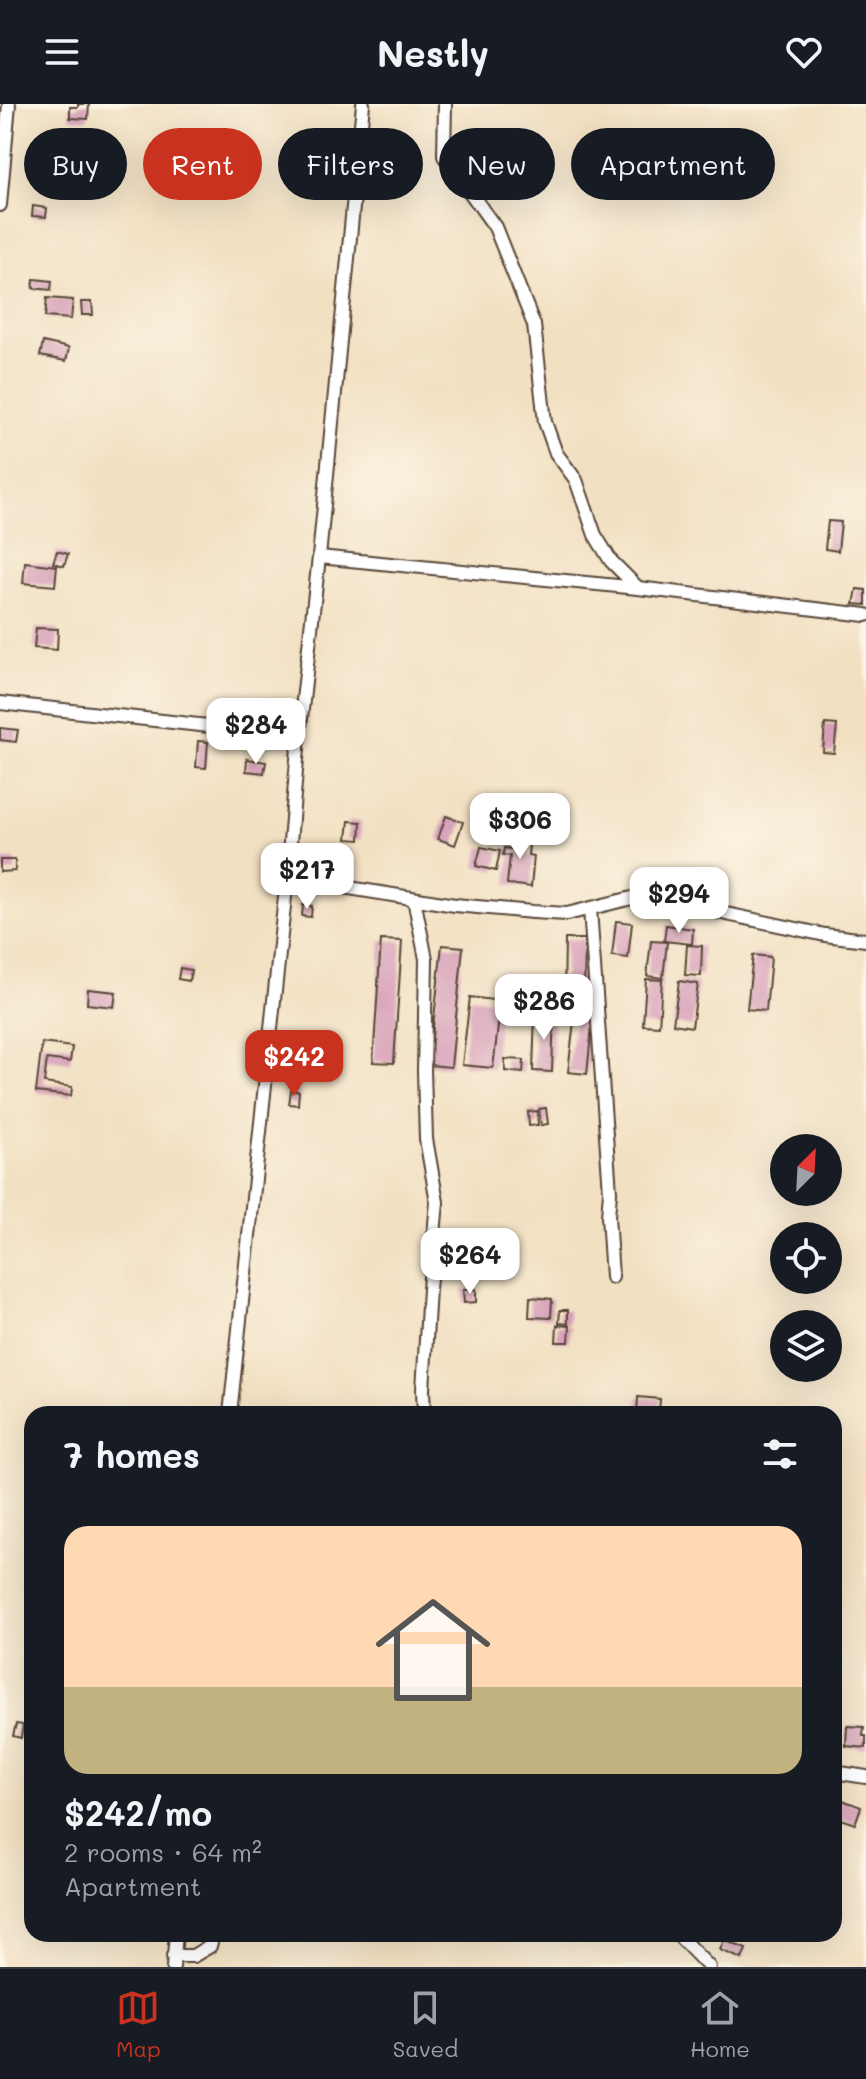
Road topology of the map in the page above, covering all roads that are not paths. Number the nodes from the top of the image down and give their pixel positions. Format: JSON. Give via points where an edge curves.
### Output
{"nodes":[{"id":1,"x":9,"y":104,"type":"edge"},
{"id":2,"x":363,"y":104,"type":"edge"},
{"id":3,"x":445,"y":104,"type":"edge"},
{"id":4,"x":0,"y":205,"type":"edge"},
{"id":5,"x":319,"y":557,"type":"junction"},
{"id":6,"x":638,"y":588,"type":"junction"},
{"id":7,"x":866,"y":615,"type":"edge"},
{"id":8,"x":0,"y":703,"type":"edge"},
{"id":9,"x":299,"y":736,"type":"junction"},
{"id":10,"x":287,"y":878,"type":"junction"},
{"id":11,"x":414,"y":899,"type":"junction"},
{"id":12,"x":590,"y":909,"type":"junction"},
{"id":13,"x":866,"y":940,"type":"edge"},
{"id":14,"x":612,"y":1277,"type":"dead end"},
{"id":15,"x":231,"y":1406,"type":"edge"},
{"id":16,"x":424,"y":1406,"type":"edge"},
{"id":17,"x":842,"y":1773,"type":"edge"},
{"id":18,"x":866,"y":1777,"type":"edge"},
{"id":19,"x":175,"y":1942,"type":"edge"},
{"id":20,"x":211,"y":1942,"type":"edge"},
{"id":21,"x":685,"y":1942,"type":"edge"},
{"id":22,"x":173,"y":1962,"type":"edge"},
{"id":23,"x":709,"y":1967,"type":"edge"}],
"edges":[{"from":1,"to":4,"type":"street"},
{"from":2,"to":5,"type":"street"},
{"from":3,"to":6,"type":"street","via":[[444,156],[495,227],[534,325],[545,422],[556,453],[576,480],[595,535]]},
{"from":5,"to":6,"type":"street"},
{"from":5,"to":9,"type":"street"},
{"from":6,"to":7,"type":"street"},
{"from":8,"to":9,"type":"street"},
{"from":9,"to":10,"type":"street"},
{"from":10,"to":11,"type":"street"},
{"from":10,"to":15,"type":"street"},
{"from":11,"to":12,"type":"street","via":[[567,914]]},
{"from":11,"to":16,"type":"street","via":[[426,959],[426,1139],[437,1202]]},
{"from":12,"to":13,"type":"street","via":[[632,898],[656,899]]},
{"from":12,"to":14,"type":"street"},
{"from":17,"to":18,"type":"street"},
{"from":19,"to":22,"type":"street"},
{"from":20,"to":22,"type":"street","via":[[193,1956]]},
{"from":21,"to":23,"type":"street"}]}
